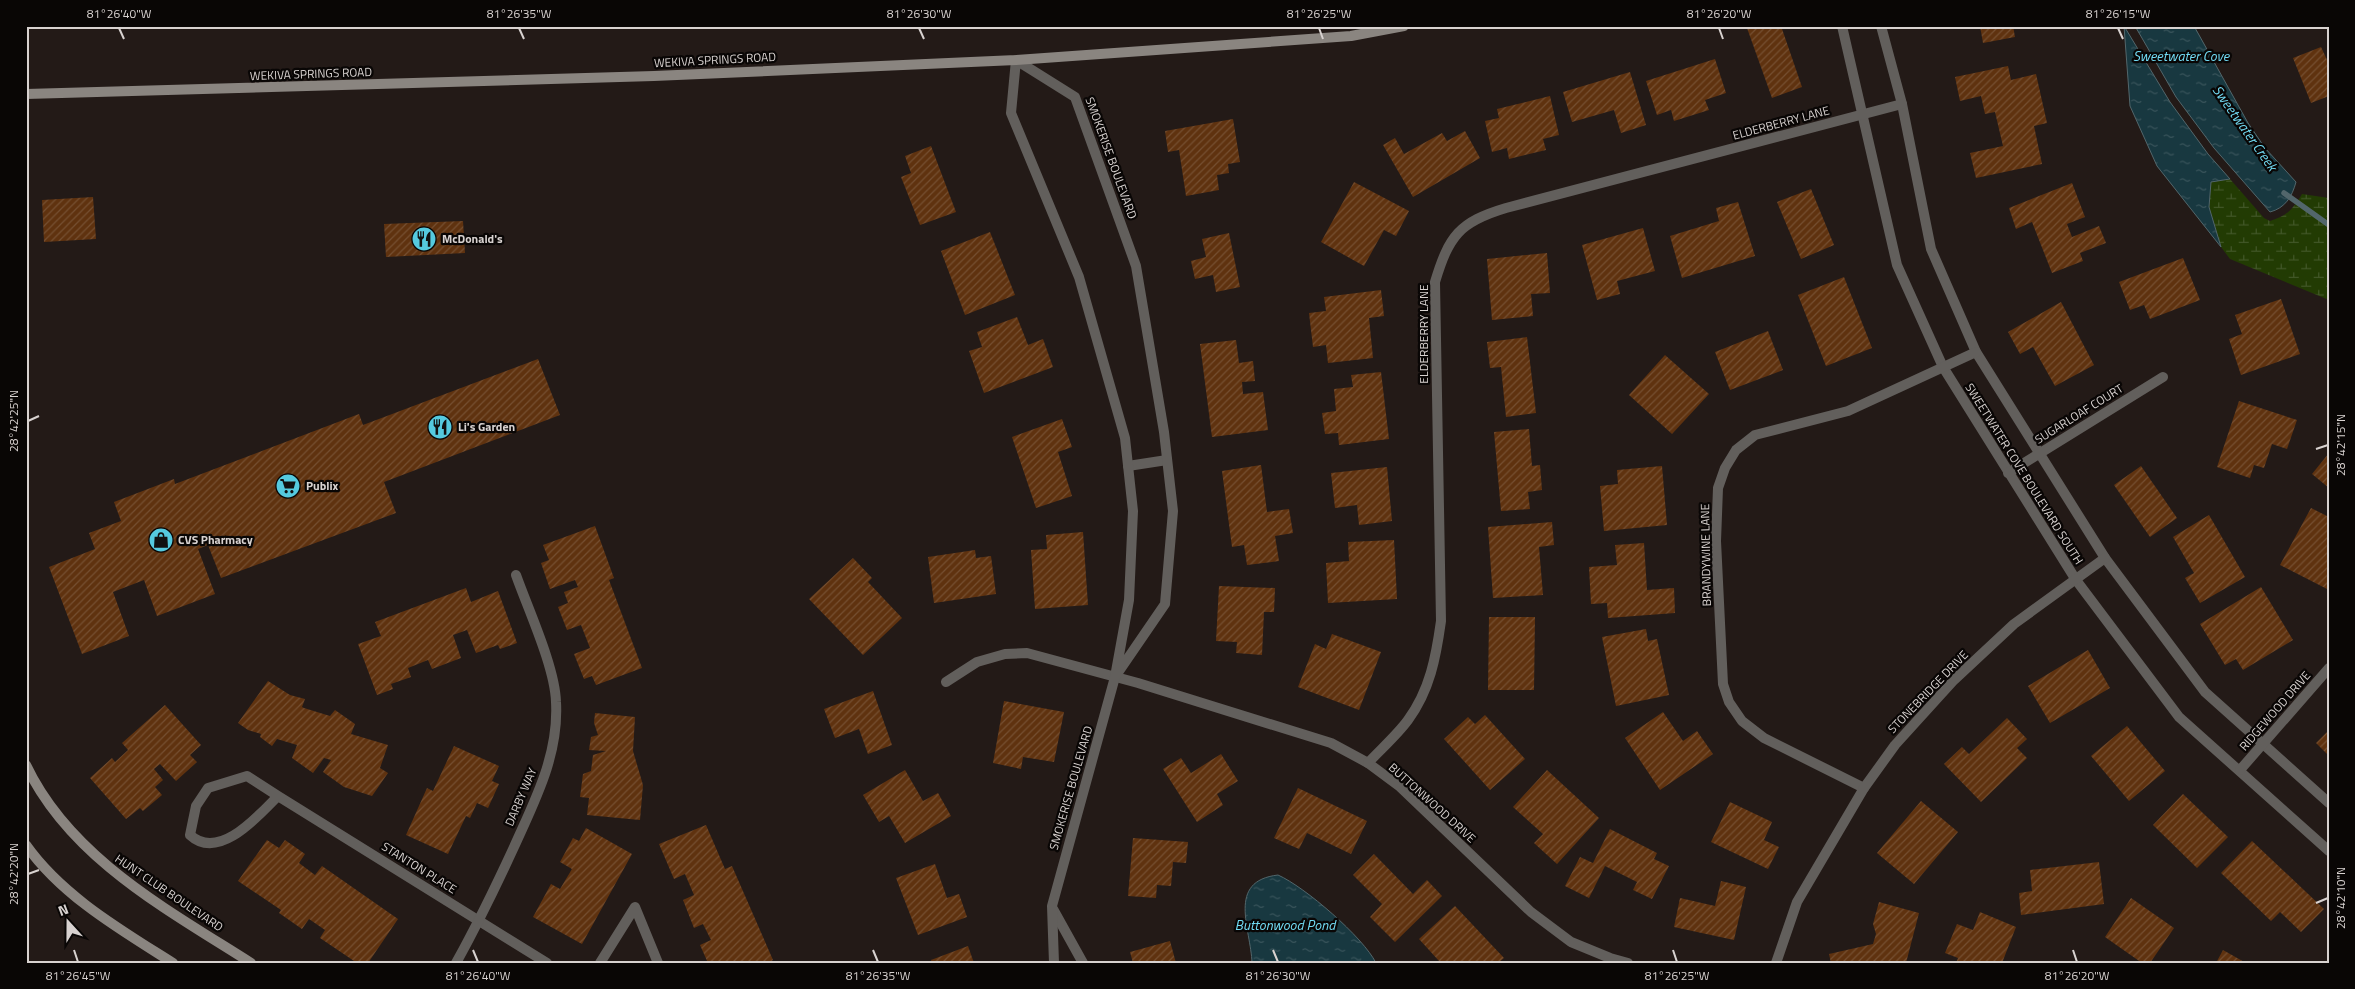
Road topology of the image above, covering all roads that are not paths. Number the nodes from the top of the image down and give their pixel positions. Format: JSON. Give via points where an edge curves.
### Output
{"nodes":[{"id":1,"x":1404,"y":26,"type":"edge"},
{"id":2,"x":1842,"y":26,"type":"edge"},
{"id":3,"x":1882,"y":26,"type":"edge"},
{"id":4,"x":1016,"y":60,"type":"junction"},
{"id":5,"x":26,"y":94,"type":"edge"},
{"id":6,"x":1902,"y":104,"type":"junction"},
{"id":7,"x":1862,"y":114,"type":"junction"},
{"id":8,"x":1976,"y":352,"type":"junction"},
{"id":9,"x":1943,"y":367,"type":"junction"},
{"id":10,"x":2163,"y":377,"type":"dead end"},
{"id":11,"x":2039,"y":454,"type":"junction"},
{"id":12,"x":1167,"y":460,"type":"junction"},
{"id":13,"x":1128,"y":466,"type":"junction"},
{"id":14,"x":2008,"y":473,"type":"junction"},
{"id":15,"x":2105,"y":558,"type":"junction"},
{"id":16,"x":516,"y":575,"type":"dead end"},
{"id":17,"x":2076,"y":580,"type":"junction"},
{"id":18,"x":2329,"y":668,"type":"edge"},
{"id":19,"x":1115,"y":676,"type":"junction"},
{"id":20,"x":946,"y":682,"type":"dead end"},
{"id":21,"x":2265,"y":744,"type":"junction"},
{"id":22,"x":1368,"y":763,"type":"junction"},
{"id":23,"x":26,"y":765,"type":"edge"},
{"id":24,"x":2240,"y":770,"type":"junction"},
{"id":25,"x":1864,"y":788,"type":"junction"},
{"id":26,"x":278,"y":796,"type":"junction"},
{"id":27,"x":2329,"y":803,"type":"edge"},
{"id":28,"x":26,"y":845,"type":"edge"},
{"id":29,"x":2329,"y":851,"type":"edge"},
{"id":30,"x":1052,"y":906,"type":"junction"},
{"id":31,"x":480,"y":920,"type":"junction"},
{"id":32,"x":173,"y":963,"type":"edge"},
{"id":33,"x":251,"y":963,"type":"edge"},
{"id":34,"x":456,"y":963,"type":"edge"},
{"id":35,"x":547,"y":963,"type":"edge"},
{"id":36,"x":600,"y":963,"type":"edge"},
{"id":37,"x":658,"y":963,"type":"edge"},
{"id":38,"x":1054,"y":963,"type":"edge"},
{"id":39,"x":1083,"y":963,"type":"edge"},
{"id":40,"x":1628,"y":963,"type":"edge"},
{"id":41,"x":1776,"y":963,"type":"edge"}],
"edges":[{"from":1,"to":4,"type":"main road","name":"WEKIVA SPRINGS ROAD","via":[[1351,36]]},
{"from":2,"to":7,"type":"street","name":"SWEETWATER COVE BOULEVARD SOUTH"},
{"from":3,"to":6,"type":"street","name":"SWEETWATER COVE BOULEVARD SOUTH"},
{"from":4,"to":5,"type":"main road","name":"WEKIVA SPRINGS ROAD","via":[[586,78]]},
{"from":4,"to":12,"type":"street","name":"SMOKERISE BOULEVARD","via":[[1076,97],[1136,266]]},
{"from":4,"to":13,"type":"street","name":"SMOKERISE BOULEVARD","via":[[1011,113],[1079,277],[1125,438]]},
{"from":6,"to":7,"type":"street","name":"ELDERBERRY LANE"},
{"from":6,"to":8,"type":"street","name":"SWEETWATER COVE BOULEVARD SOUTH","via":[[1931,249]]},
{"from":7,"to":9,"type":"street","name":"SWEETWATER COVE BOULEVARD SOUTH","via":[[1898,265]]},
{"from":7,"to":22,"type":"street","name":"ELDERBERRY LANE","via":[[1489,213],[1457,234],[1444,252],[1435,282],[1441,621],[1435,662],[1424,695],[1408,721]]},
{"from":8,"to":9,"type":"street","name":"BRANDYWINE LANE"},
{"from":8,"to":11,"type":"street","name":"SWEETWATER COVE BOULEVARD SOUTH"},
{"from":9,"to":14,"type":"street","name":"SWEETWATER COVE BOULEVARD SOUTH"},
{"from":9,"to":25,"type":"street","name":"BRANDYWINE LANE","via":[[1848,411],[1755,436],[1736,450],[1718,488],[1716,541],[1723,684],[1729,702],[1742,721],[1764,738]]},
{"from":10,"to":11,"type":"street","name":"SUGARLOAF COURT"},
{"from":11,"to":14,"type":"street","name":"SUGARLOAF COURT"},
{"from":11,"to":15,"type":"street","name":"SWEETWATER COVE BOULEVARD SOUTH"},
{"from":12,"to":13,"type":"street"},
{"from":12,"to":19,"type":"street","name":"SMOKERISE BOULEVARD","via":[[1173,511],[1165,604]]},
{"from":13,"to":19,"type":"street","name":"SMOKERISE BOULEVARD","via":[[1133,511],[1129,600]]},
{"from":14,"to":17,"type":"street","name":"SWEETWATER COVE BOULEVARD SOUTH"},
{"from":15,"to":17,"type":"street","name":"STONEBRIDGE DRIVE"},
{"from":15,"to":21,"type":"street","name":"SWEETWATER COVE BOULEVARD SOUTH","via":[[2205,692]]},
{"from":16,"to":31,"type":"street","name":"DARBY WAY","via":[[548,664],[556,700],[555,740],[544,780]]},
{"from":17,"to":24,"type":"street","name":"SWEETWATER COVE BOULEVARD SOUTH","via":[[2178,717]]},
{"from":17,"to":25,"type":"street","name":"STONEBRIDGE DRIVE","via":[[2014,624],[1954,680],[1895,745]]},
{"from":18,"to":21,"type":"street","name":"RIDGEWOOD DRIVE"},
{"from":19,"to":20,"type":"street","name":"BUTTONWOOD DRIVE","via":[[1020,653],[977,662]]},
{"from":19,"to":22,"type":"street","name":"BUTTONWOOD DRIVE","via":[[1331,743]]},
{"from":19,"to":30,"type":"street","name":"SMOKERISE BOULEVARD"},
{"from":21,"to":24,"type":"street","name":"RIDGEWOOD DRIVE"},
{"from":21,"to":27,"type":"street","name":"SWEETWATER COVE BOULEVARD SOUTH"},
{"from":22,"to":40,"type":"street","name":"BUTTONWOOD DRIVE","via":[[1399,786],[1531,912],[1570,942]]},
{"from":23,"to":33,"type":"main road","name":"HUNT CLUB BOULEVARD","via":[[58,814],[108,867]]},
{"from":24,"to":29,"type":"street","name":"SWEETWATER COVE BOULEVARD SOUTH"},
{"from":25,"to":41,"type":"street","name":"STONEBRIDGE DRIVE","via":[[1797,902]]},
{"from":26,"to":26,"type":"street","name":"STANTON PLACE","via":[[251,824],[228,839],[217,843],[196,840],[190,835],[196,806],[208,788],[247,776]]},
{"from":26,"to":31,"type":"street","name":"STANTON PLACE"},
{"from":28,"to":32,"type":"main road","via":[[66,889],[109,922]]},
{"from":30,"to":38,"type":"street","name":"SMOKERISE BOULEVARD"},
{"from":30,"to":39,"type":"street"},
{"from":31,"to":34,"type":"street","name":"DARBY WAY"},
{"from":31,"to":35,"type":"street","name":"STANTON PLACE"},
{"from":36,"to":37,"type":"street","via":[[635,907]]}]}
